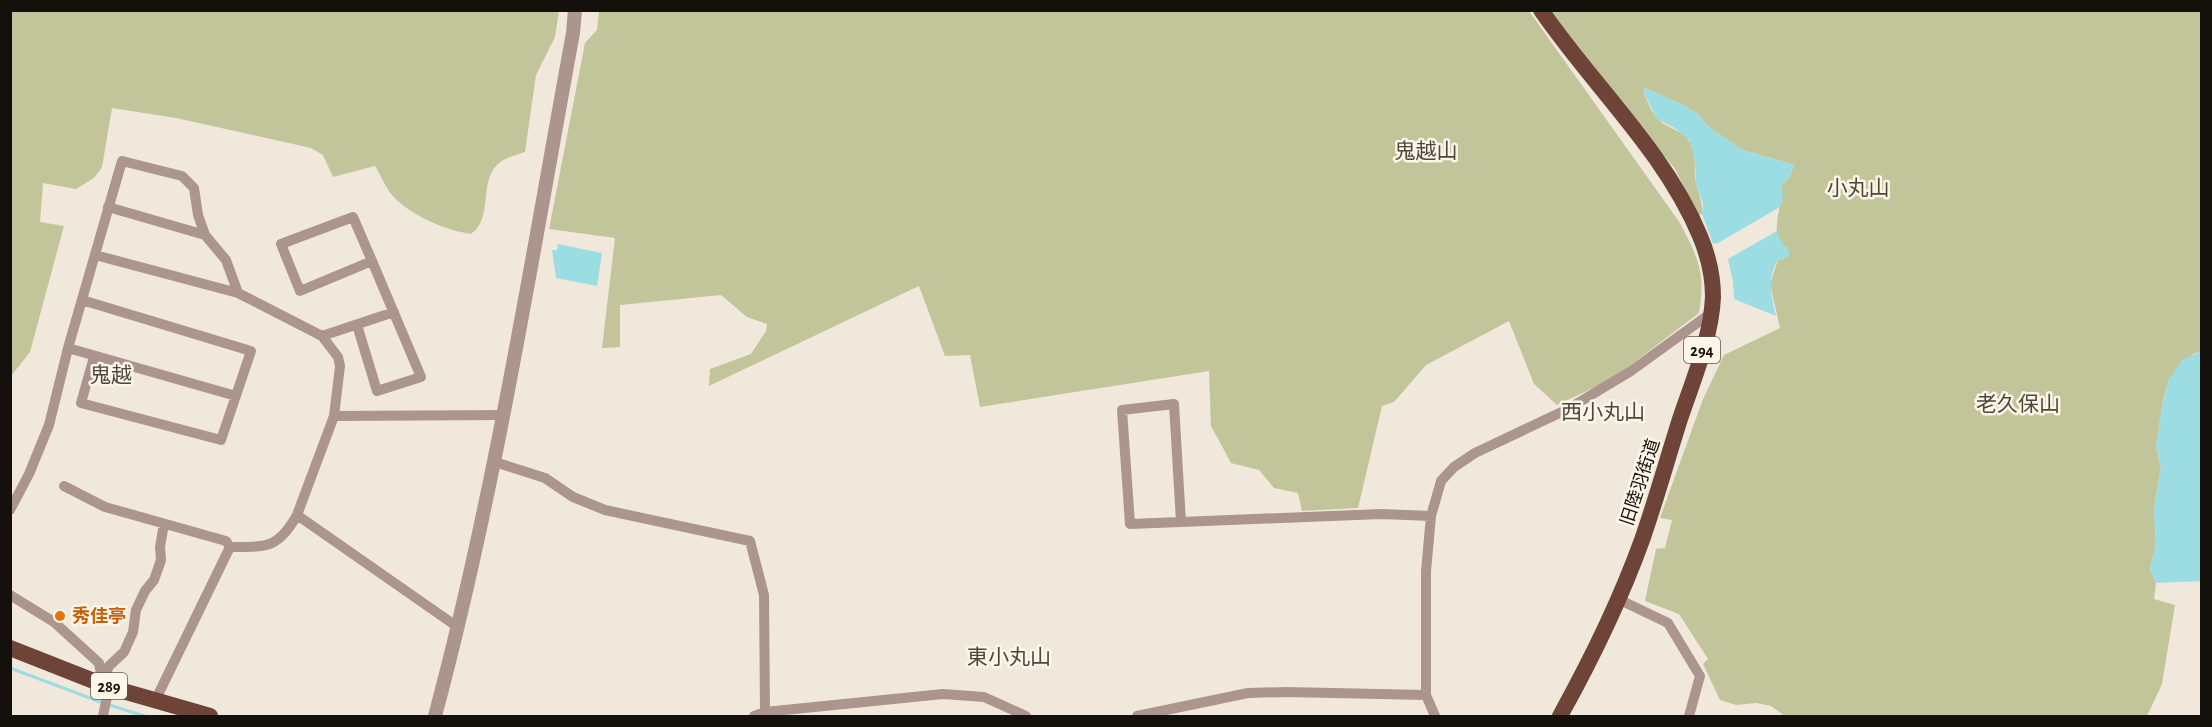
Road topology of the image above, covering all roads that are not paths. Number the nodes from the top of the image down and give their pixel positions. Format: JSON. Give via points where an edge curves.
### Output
{"nodes":[{"id":1,"x":575,"y":10,"type":"edge"},
{"id":2,"x":1541,"y":10,"type":"edge"},
{"id":3,"x":108,"y":207,"type":"junction"},
{"id":4,"x":205,"y":235,"type":"junction"},
{"id":5,"x":95,"y":255,"type":"junction"},
{"id":6,"x":372,"y":261,"type":"junction"},
{"id":7,"x":238,"y":293,"type":"junction"},
{"id":8,"x":82,"y":300,"type":"junction"},
{"id":9,"x":394,"y":312,"type":"junction"},
{"id":10,"x":1711,"y":313,"type":"junction"},
{"id":11,"x":357,"y":325,"type":"junction"},
{"id":12,"x":322,"y":336,"type":"junction"},
{"id":13,"x":68,"y":348,"type":"junction"},
{"id":14,"x":94,"y":357,"type":"junction"},
{"id":15,"x":236,"y":396,"type":"junction"},
{"id":16,"x":504,"y":415,"type":"junction"},
{"id":17,"x":334,"y":416,"type":"junction"},
{"id":18,"x":495,"y":462,"type":"junction"},
{"id":19,"x":64,"y":486,"type":"dead end"},
{"id":20,"x":10,"y":510,"type":"edge"},
{"id":21,"x":297,"y":515,"type":"junction"},
{"id":22,"x":1431,"y":516,"type":"junction"},
{"id":23,"x":1181,"y":522,"type":"junction"},
{"id":24,"x":164,"y":524,"type":"junction"},
{"id":25,"x":230,"y":547,"type":"junction"},
{"id":26,"x":10,"y":595,"type":"edge"},
{"id":27,"x":1618,"y":599,"type":"junction"},
{"id":28,"x":459,"y":628,"type":"junction"},
{"id":29,"x":10,"y":648,"type":"edge"},
{"id":30,"x":106,"y":685,"type":"junction"},
{"id":31,"x":1426,"y":695,"type":"junction"},
{"id":32,"x":155,"y":701,"type":"junction"},
{"id":33,"x":765,"y":712,"type":"junction"},
{"id":34,"x":103,"y":717,"type":"edge"},
{"id":35,"x":210,"y":717,"type":"edge"},
{"id":36,"x":435,"y":717,"type":"edge"},
{"id":37,"x":754,"y":717,"type":"edge"},
{"id":38,"x":1026,"y":717,"type":"edge"},
{"id":39,"x":1137,"y":717,"type":"edge"},
{"id":40,"x":1435,"y":717,"type":"edge"},
{"id":41,"x":1560,"y":717,"type":"edge"},
{"id":42,"x":1689,"y":717,"type":"edge"}],
"edges":[{"from":1,"to":16,"type":"street"},
{"from":2,"to":10,"type":"highway","name":"旧陸羽街道","number":"294","via":[[1673,184],[1708,258]]},
{"from":3,"to":4,"type":"street"},
{"from":3,"to":4,"type":"street","via":[[123,161],[182,176],[194,188]]},
{"from":3,"to":5,"type":"street"},
{"from":4,"to":7,"type":"street","via":[[226,260]]},
{"from":5,"to":7,"type":"street"},
{"from":5,"to":8,"type":"street"},
{"from":6,"to":6,"type":"street","via":[[353,217],[281,244],[300,291]]},
{"from":6,"to":9,"type":"street"},
{"from":7,"to":12,"type":"street"},
{"from":8,"to":13,"type":"street"},
{"from":8,"to":15,"type":"street","via":[[251,351]]},
{"from":9,"to":11,"type":"street"},
{"from":9,"to":11,"type":"street","via":[[422,377],[377,391]]},
{"from":10,"to":22,"type":"street","via":[[1631,371],[1568,409],[1474,453],[1454,467],[1441,481]]},
{"from":10,"to":27,"type":"highway","name":"旧陸羽街道","number":"294","via":[[1641,541]]},
{"from":11,"to":12,"type":"street"},
{"from":12,"to":17,"type":"street","via":[[340,366]]},
{"from":13,"to":14,"type":"street"},
{"from":13,"to":20,"type":"street","via":[[49,425]]},
{"from":14,"to":15,"type":"street"},
{"from":14,"to":15,"type":"street","via":[[81,403],[221,440]]},
{"from":16,"to":17,"type":"street"},
{"from":16,"to":18,"type":"street"},
{"from":17,"to":21,"type":"street"},
{"from":18,"to":28,"type":"street"},
{"from":18,"to":33,"type":"street","via":[[545,478],[573,497],[605,510],[750,542],[764,595]]},
{"from":19,"to":24,"type":"street","via":[[105,507]]},
{"from":21,"to":25,"type":"street","via":[[277,541],[264,547]]},
{"from":21,"to":28,"type":"street"},
{"from":22,"to":23,"type":"street","via":[[1381,514]]},
{"from":22,"to":31,"type":"street","via":[[1426,571]]},
{"from":23,"to":23,"type":"street","via":[[1130,524],[1122,410],[1174,404]]},
{"from":24,"to":25,"type":"street","via":[[226,541]]},
{"from":24,"to":30,"type":"street","via":[[161,560],[154,580],[136,610],[133,632],[124,652],[110,666]]},
{"from":25,"to":32,"type":"street"},
{"from":26,"to":30,"type":"street","via":[[54,622],[99,663]]},
{"from":27,"to":41,"type":"highway","name":"旧陸羽街道","number":"294"},
{"from":27,"to":42,"type":"street","via":[[1668,623],[1700,676]]},
{"from":28,"to":36,"type":"street"},
{"from":29,"to":30,"type":"highway","number":"289"},
{"from":30,"to":32,"type":"highway","number":"289"},
{"from":30,"to":34,"type":"street"},
{"from":31,"to":39,"type":"street","via":[[1248,693]]},
{"from":31,"to":40,"type":"street"},
{"from":32,"to":35,"type":"highway","number":"289"},
{"from":33,"to":37,"type":"street"},
{"from":33,"to":38,"type":"street","via":[[943,694],[984,697]]}]}
